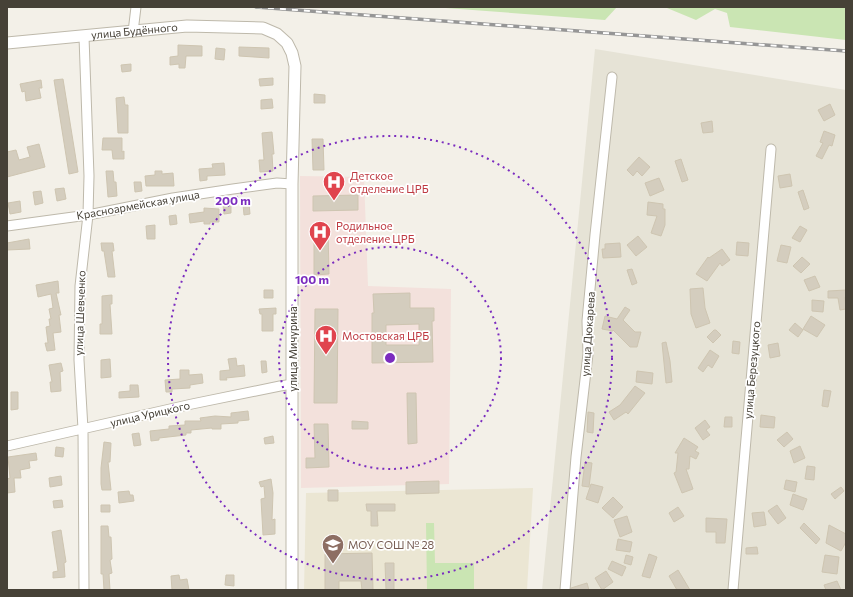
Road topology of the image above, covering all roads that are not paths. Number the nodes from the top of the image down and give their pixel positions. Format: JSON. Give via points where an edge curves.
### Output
{"nodes":[{"id":1,"x":136,"y":7,"type":"edge"},
{"id":2,"x":263,"y":28,"type":"joint"},
{"id":3,"x":132,"y":32,"type":"junction"},
{"id":4,"x":84,"y":36,"type":"junction"},
{"id":5,"x":7,"y":43,"type":"edge"},
{"id":6,"x":612,"y":77,"type":"dead end"},
{"id":7,"x":771,"y":149,"type":"dead end"},
{"id":8,"x":292,"y":184,"type":"junction"},
{"id":9,"x":88,"y":215,"type":"junction"},
{"id":10,"x":7,"y":226,"type":"edge"},
{"id":11,"x":293,"y":384,"type":"junction"},
{"id":12,"x":83,"y":429,"type":"junction"},
{"id":13,"x":7,"y":446,"type":"edge"},
{"id":14,"x":84,"y":590,"type":"edge"},
{"id":15,"x":292,"y":590,"type":"edge"},
{"id":16,"x":564,"y":590,"type":"edge"},
{"id":17,"x":734,"y":590,"type":"edge"}],
"edges":[{"from":1,"to":3,"type":"street"},
{"from":2,"to":3,"type":"street","name":"улица Будённого","via":[[187,26]]},
{"from":2,"to":8,"type":"street","name":"улица Мичурина","via":[[277,34],[287,43],[295,66]]},
{"from":3,"to":4,"type":"street","name":"улица Будённого"},
{"from":4,"to":5,"type":"street","name":"улица Будённого"},
{"from":4,"to":9,"type":"street","name":"улица Шевченко"},
{"from":6,"to":16,"type":"street","name":"улица Дюкарева","via":[[587,321],[588,354]]},
{"from":7,"to":17,"type":"street","name":"улица Березуцкого"},
{"from":8,"to":9,"type":"street","name":"Красноармейская улица","via":[[277,183],[173,198]]},
{"from":8,"to":11,"type":"street","name":"улица Мичурина"},
{"from":9,"to":10,"type":"street","name":"Красноармейская улица"},
{"from":9,"to":12,"type":"street","name":"улица Шевченко","via":[[80,293],[78,360]]},
{"from":11,"to":12,"type":"street","name":"улица Урицкого"},
{"from":11,"to":15,"type":"street","name":"улица Мичурина"},
{"from":12,"to":13,"type":"street","name":"улица Урицкого"},
{"from":12,"to":14,"type":"street","name":"улица Шевченко"}]}
